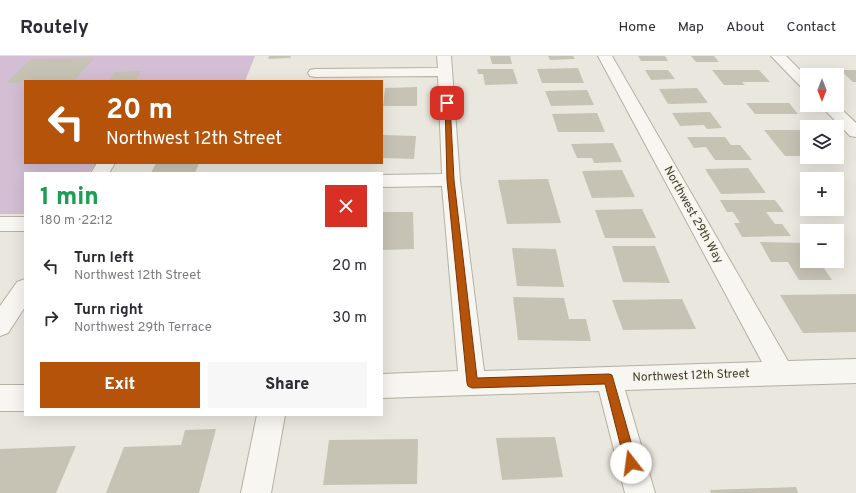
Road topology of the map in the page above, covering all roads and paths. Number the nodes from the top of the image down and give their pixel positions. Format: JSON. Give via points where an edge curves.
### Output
{"nodes":[{"id":1,"x":605,"y":56,"type":"edge"},
{"id":2,"x":778,"y":56,"type":"edge"},
{"id":3,"x":445,"y":64,"type":"edge"},
{"id":4,"x":315,"y":73,"type":"dead end"},
{"id":5,"x":800,"y":77,"type":"edge"},
{"id":6,"x":835,"y":112,"type":"edge"},
{"id":7,"x":856,"y":132,"type":"edge"},
{"id":8,"x":451,"y":180,"type":"junction"},
{"id":9,"x":383,"y":181,"type":"edge"},
{"id":10,"x":0,"y":224,"type":"edge"},
{"id":11,"x":24,"y":224,"type":"edge"},
{"id":12,"x":24,"y":290,"type":"edge"},
{"id":13,"x":0,"y":326,"type":"edge"},
{"id":14,"x":856,"y":371,"type":"edge"},
{"id":15,"x":781,"y":373,"type":"junction"},
{"id":16,"x":609,"y":379,"type":"junction"},
{"id":17,"x":472,"y":383,"type":"junction"},
{"id":18,"x":383,"y":386,"type":"edge"},
{"id":19,"x":0,"y":398,"type":"edge"},
{"id":20,"x":24,"y":398,"type":"edge"},
{"id":21,"x":271,"y":416,"type":"edge"},
{"id":22,"x":256,"y":493,"type":"edge"},
{"id":23,"x":640,"y":493,"type":"edge"}],
"edges":[{"from":1,"to":15,"type":"street","name":"Northwest 29th Way"},
{"from":2,"to":5,"type":"street"},
{"from":3,"to":4,"type":"street"},
{"from":3,"to":8,"type":"street"},
{"from":6,"to":7,"type":"street"},
{"from":8,"to":9,"type":"street"},
{"from":8,"to":17,"type":"street"},
{"from":10,"to":11,"type":"street"},
{"from":12,"to":13,"type":"street"},
{"from":14,"to":15,"type":"street","name":"Northwest 12th Street"},
{"from":15,"to":16,"type":"street","name":"Northwest 12th Street"},
{"from":16,"to":17,"type":"street","name":"Northwest 12th Street"},
{"from":16,"to":23,"type":"street"},
{"from":17,"to":18,"type":"street","name":"Northwest 12th Street"},
{"from":19,"to":20,"type":"street"},
{"from":21,"to":22,"type":"street"}]}
